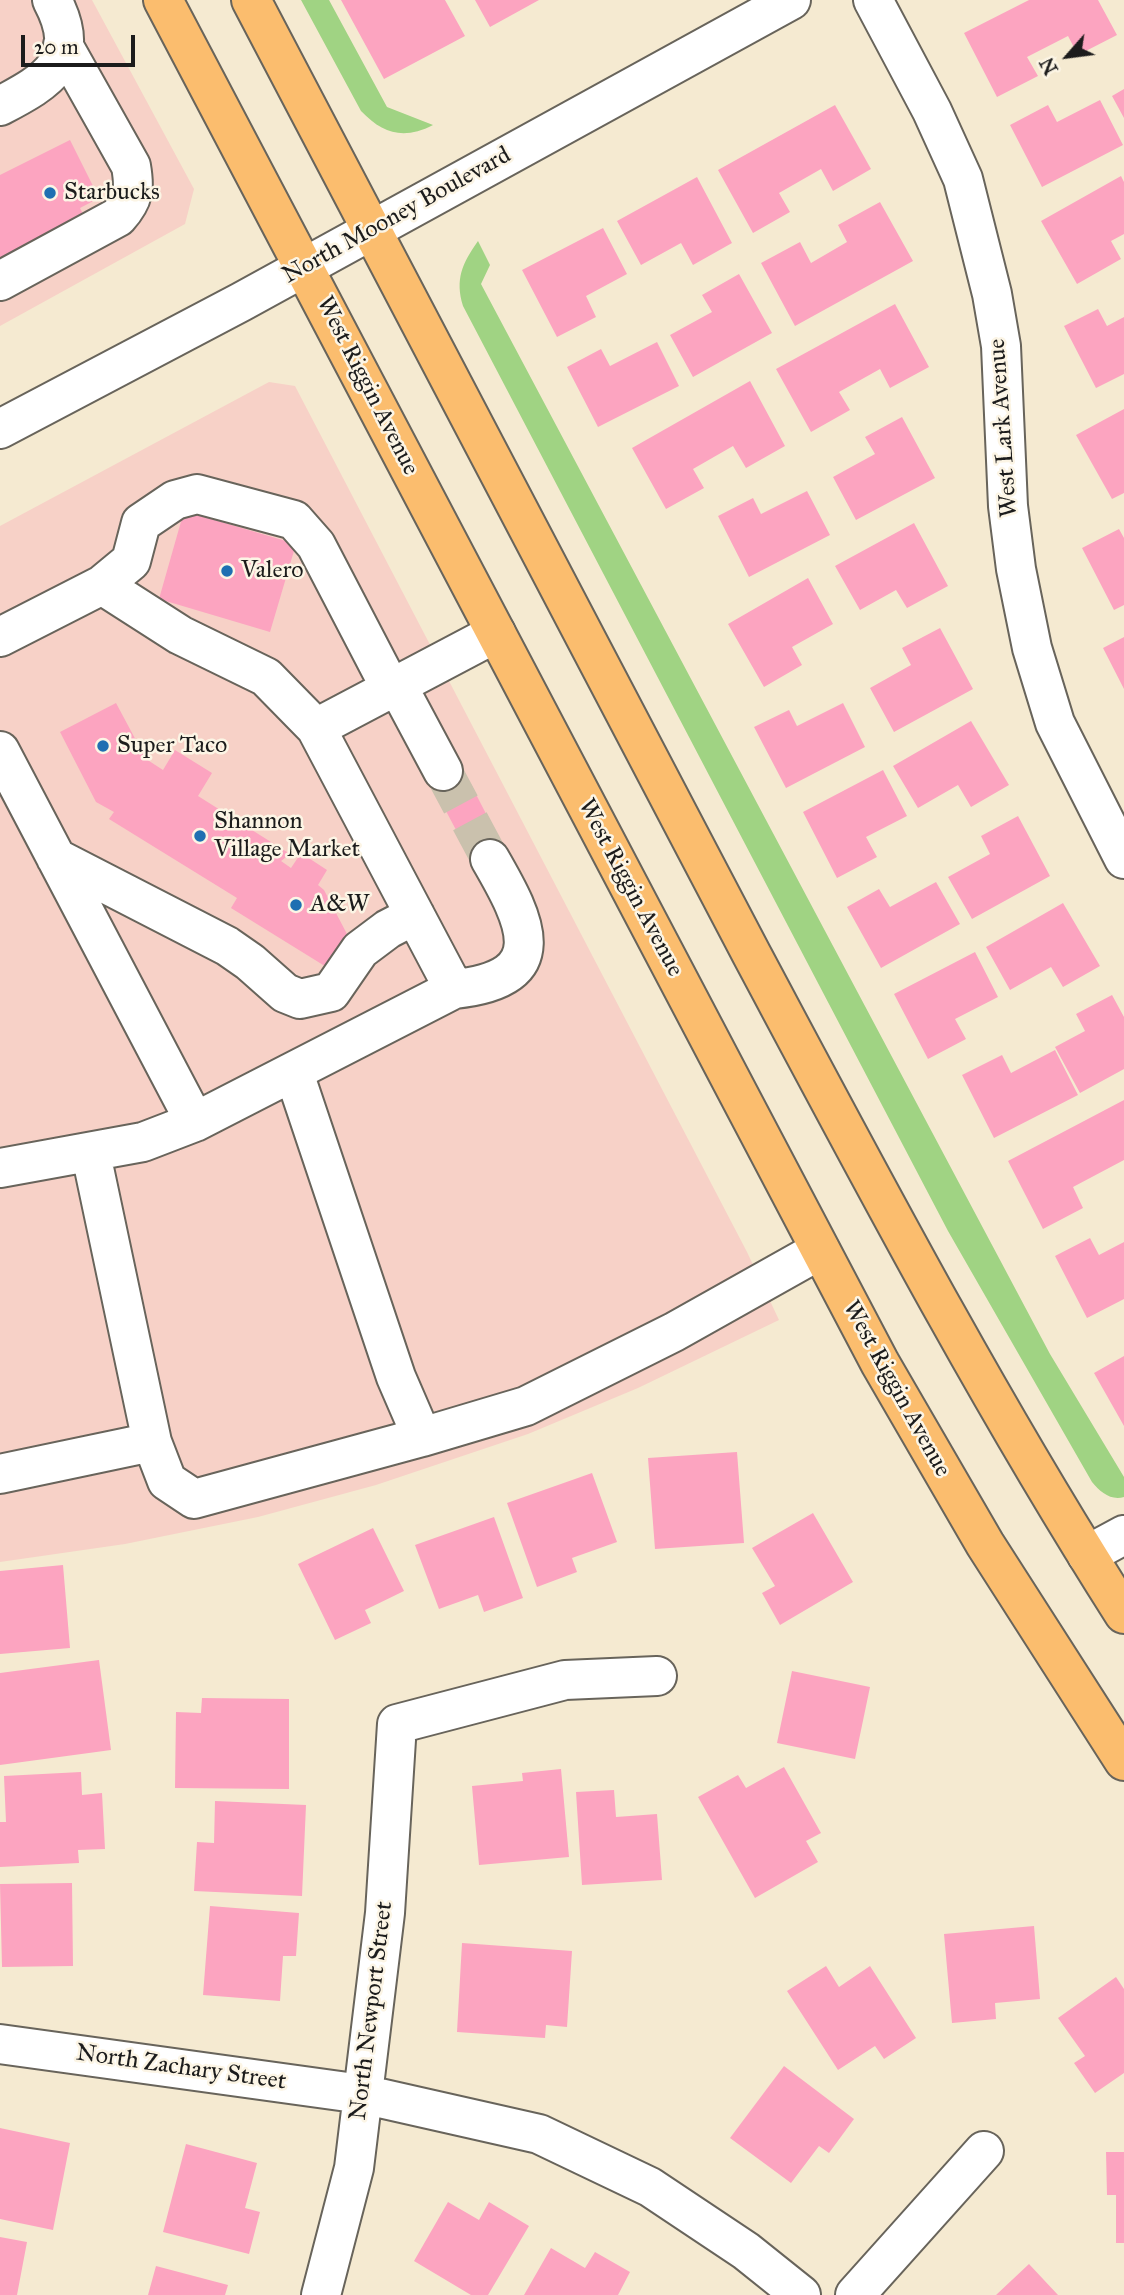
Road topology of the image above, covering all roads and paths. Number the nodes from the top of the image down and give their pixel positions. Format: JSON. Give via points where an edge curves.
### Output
{"nodes":[{"id":1,"x":52,"y":0,"type":"edge"},
{"id":2,"x":163,"y":0,"type":"edge"},
{"id":3,"x":251,"y":0,"type":"edge"},
{"id":4,"x":791,"y":0,"type":"edge"},
{"id":5,"x":873,"y":0,"type":"edge"},
{"id":6,"x":73,"y":62,"type":"junction"},
{"id":7,"x":0,"y":106,"type":"edge"},
{"id":8,"x":371,"y":230,"type":"junction"},
{"id":9,"x":305,"y":266,"type":"junction"},
{"id":10,"x":0,"y":281,"type":"edge"},
{"id":11,"x":0,"y":429,"type":"edge"},
{"id":12,"x":102,"y":585,"type":"junction"},
{"id":13,"x":496,"y":633,"type":"junction"},
{"id":14,"x":0,"y":637,"type":"edge"},
{"id":15,"x":394,"y":687,"type":"junction"},
{"id":16,"x":316,"y":728,"type":"junction"},
{"id":17,"x":0,"y":751,"type":"edge"},
{"id":18,"x":443,"y":771,"type":"tunnel mouth"},
{"id":19,"x":55,"y":858,"type":"junction"},
{"id":20,"x":490,"y":859,"type":"tunnel mouth"},
{"id":21,"x":1124,"y":859,"type":"edge"},
{"id":22,"x":415,"y":915,"type":"junction"},
{"id":23,"x":454,"y":989,"type":"junction"},
{"id":24,"x":294,"y":1073,"type":"junction"},
{"id":25,"x":195,"y":1122,"type":"junction"},
{"id":26,"x":91,"y":1154,"type":"junction"},
{"id":27,"x":0,"y":1168,"type":"edge"},
{"id":28,"x":820,"y":1251,"type":"junction"},
{"id":29,"x":422,"y":1437,"type":"junction"},
{"id":30,"x":152,"y":1441,"type":"junction"},
{"id":31,"x":0,"y":1474,"type":"edge"},
{"id":32,"x":1124,"y":1535,"type":"edge"},
{"id":33,"x":1087,"y":1555,"type":"junction"},
{"id":34,"x":1124,"y":1614,"type":"edge"},
{"id":35,"x":657,"y":1676,"type":"dead end"},
{"id":36,"x":1124,"y":1761,"type":"edge"},
{"id":37,"x":0,"y":2044,"type":"edge"},
{"id":38,"x":362,"y":2094,"type":"junction"},
{"id":39,"x":984,"y":2151,"type":"dead end"},
{"id":40,"x":321,"y":2295,"type":"edge"},
{"id":41,"x":801,"y":2295,"type":"edge"},
{"id":42,"x":855,"y":2295,"type":"edge"}],
"edges":[{"from":1,"to":6,"type":"street"},
{"from":2,"to":9,"type":"main road","name":"West Riggin Avenue"},
{"from":3,"to":8,"type":"main road"},
{"from":4,"to":8,"type":"street","name":"North Mooney Boulevard"},
{"from":5,"to":21,"type":"street","name":"West Lark Avenue","via":[[963,179],[1001,346],[1008,506],[1032,648],[1055,723]]},
{"from":6,"to":7,"type":"street","via":[[58,66],[40,85]]},
{"from":6,"to":10,"type":"street","via":[[131,166],[135,187],[131,202],[118,216]]},
{"from":8,"to":9,"type":"street","name":"North Mooney Boulevard"},
{"from":8,"to":33,"type":"main road","via":[[948,1321]]},
{"from":9,"to":11,"type":"street","name":"North Mooney Boulevard"},
{"from":9,"to":13,"type":"main road","name":"West Riggin Avenue"},
{"from":12,"to":14,"type":"street"},
{"from":12,"to":15,"type":"street","via":[[131,561],[141,523],[175,500],[197,494],[294,520],[316,545]]},
{"from":12,"to":16,"type":"street","via":[[180,635],[267,677]]},
{"from":13,"to":15,"type":"street"},
{"from":13,"to":28,"type":"main road","name":"West Riggin Avenue"},
{"from":15,"to":16,"type":"street"},
{"from":15,"to":18,"type":"street"},
{"from":16,"to":22,"type":"street"},
{"from":17,"to":19,"type":"street"},
{"from":19,"to":22,"type":"street","via":[[210,936],[250,962],[285,993],[300,999],[331,992],[360,950]]},
{"from":19,"to":25,"type":"street"},
{"from":20,"to":23,"type":"street","via":[[521,917],[526,938],[522,953],[502,976],[482,986]]},
{"from":22,"to":23,"type":"street"},
{"from":23,"to":24,"type":"street"},
{"from":24,"to":25,"type":"street"},
{"from":24,"to":29,"type":"street","via":[[396,1377]]},
{"from":25,"to":26,"type":"street","via":[[143,1142]]},
{"from":26,"to":27,"type":"street"},
{"from":26,"to":30,"type":"street"},
{"from":28,"to":29,"type":"street","via":[[674,1332],[526,1406]]},
{"from":28,"to":36,"type":"main road","name":"West Riggin Avenue","via":[[941,1470]]},
{"from":29,"to":30,"type":"street","via":[[194,1499],[167,1481]]},
{"from":30,"to":31,"type":"street"},
{"from":32,"to":33,"type":"street"},
{"from":33,"to":34,"type":"main road"},
{"from":35,"to":38,"type":"street","name":"North Newport Street","via":[[565,1679],[397,1724],[385,1913]]},
{"from":37,"to":38,"type":"street","name":"North Zachary Street"},
{"from":38,"to":40,"type":"street","name":"North Newport Street","via":[[354,2168]]},
{"from":38,"to":41,"type":"street","name":"North Zachary Street","via":[[540,2134],[650,2187],[746,2251]]},
{"from":39,"to":42,"type":"street"}]}
